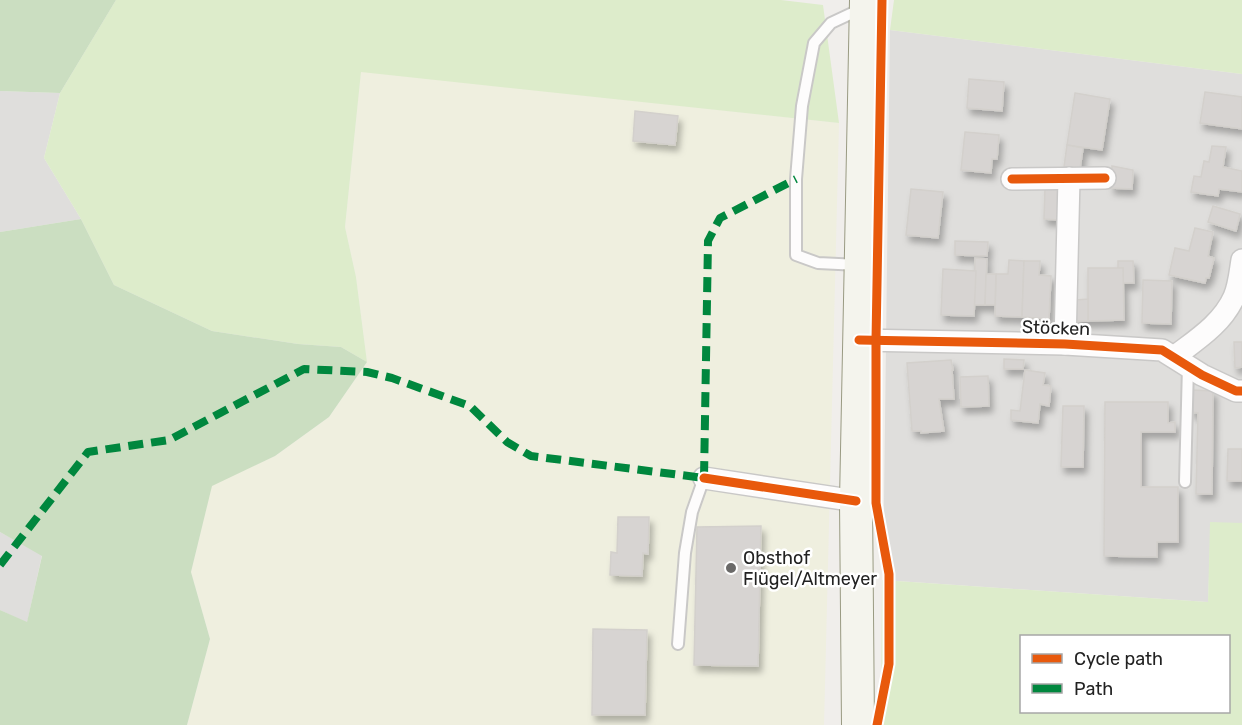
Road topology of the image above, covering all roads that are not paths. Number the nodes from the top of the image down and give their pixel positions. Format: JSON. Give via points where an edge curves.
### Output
{"nodes":[{"id":1,"x":866,"y":3,"type":"edge"},
{"id":2,"x":1069,"y":178,"type":"junction"},
{"id":3,"x":1105,"y":178,"type":"dead end"},
{"id":4,"x":1012,"y":179,"type":"dead end"},
{"id":5,"x":1242,"y":261,"type":"edge"},
{"id":6,"x":860,"y":265,"type":"junction"},
{"id":7,"x":1235,"y":309,"type":"edge"},
{"id":8,"x":859,"y":340,"type":"junction"},
{"id":9,"x":1065,"y":345,"type":"junction"},
{"id":10,"x":1181,"y":361,"type":"junction"},
{"id":11,"x":1242,"y":391,"type":"edge"},
{"id":12,"x":704,"y":478,"type":"joint"},
{"id":13,"x":1185,"y":482,"type":"dead end"},
{"id":14,"x":856,"y":501,"type":"junction"},
{"id":15,"x":678,"y":644,"type":"dead end"},
{"id":16,"x":858,"y":725,"type":"edge"}],
"edges":[{"from":1,"to":6,"type":"main road"},
{"from":1,"to":6,"type":"lane","via":[[831,23],[814,43],[802,106],[796,179],[796,255],[818,263]]},
{"from":2,"to":3,"type":"street"},
{"from":2,"to":4,"type":"street"},
{"from":2,"to":9,"type":"street","name":"Stöcken"},
{"from":5,"to":7,"type":"street"},
{"from":6,"to":8,"type":"main road"},
{"from":7,"to":10,"type":"street"},
{"from":8,"to":9,"type":"street","name":"Stöcken"},
{"from":8,"to":14,"type":"main road"},
{"from":9,"to":10,"type":"street","name":"Stöcken","via":[[1162,350]]},
{"from":10,"to":11,"type":"street","name":"Stöcken","via":[[1202,375]]},
{"from":10,"to":13,"type":"lane"},
{"from":12,"to":14,"type":"street"},
{"from":12,"to":15,"type":"lane","via":[[692,512],[685,553]]},
{"from":14,"to":16,"type":"main road"}]}
